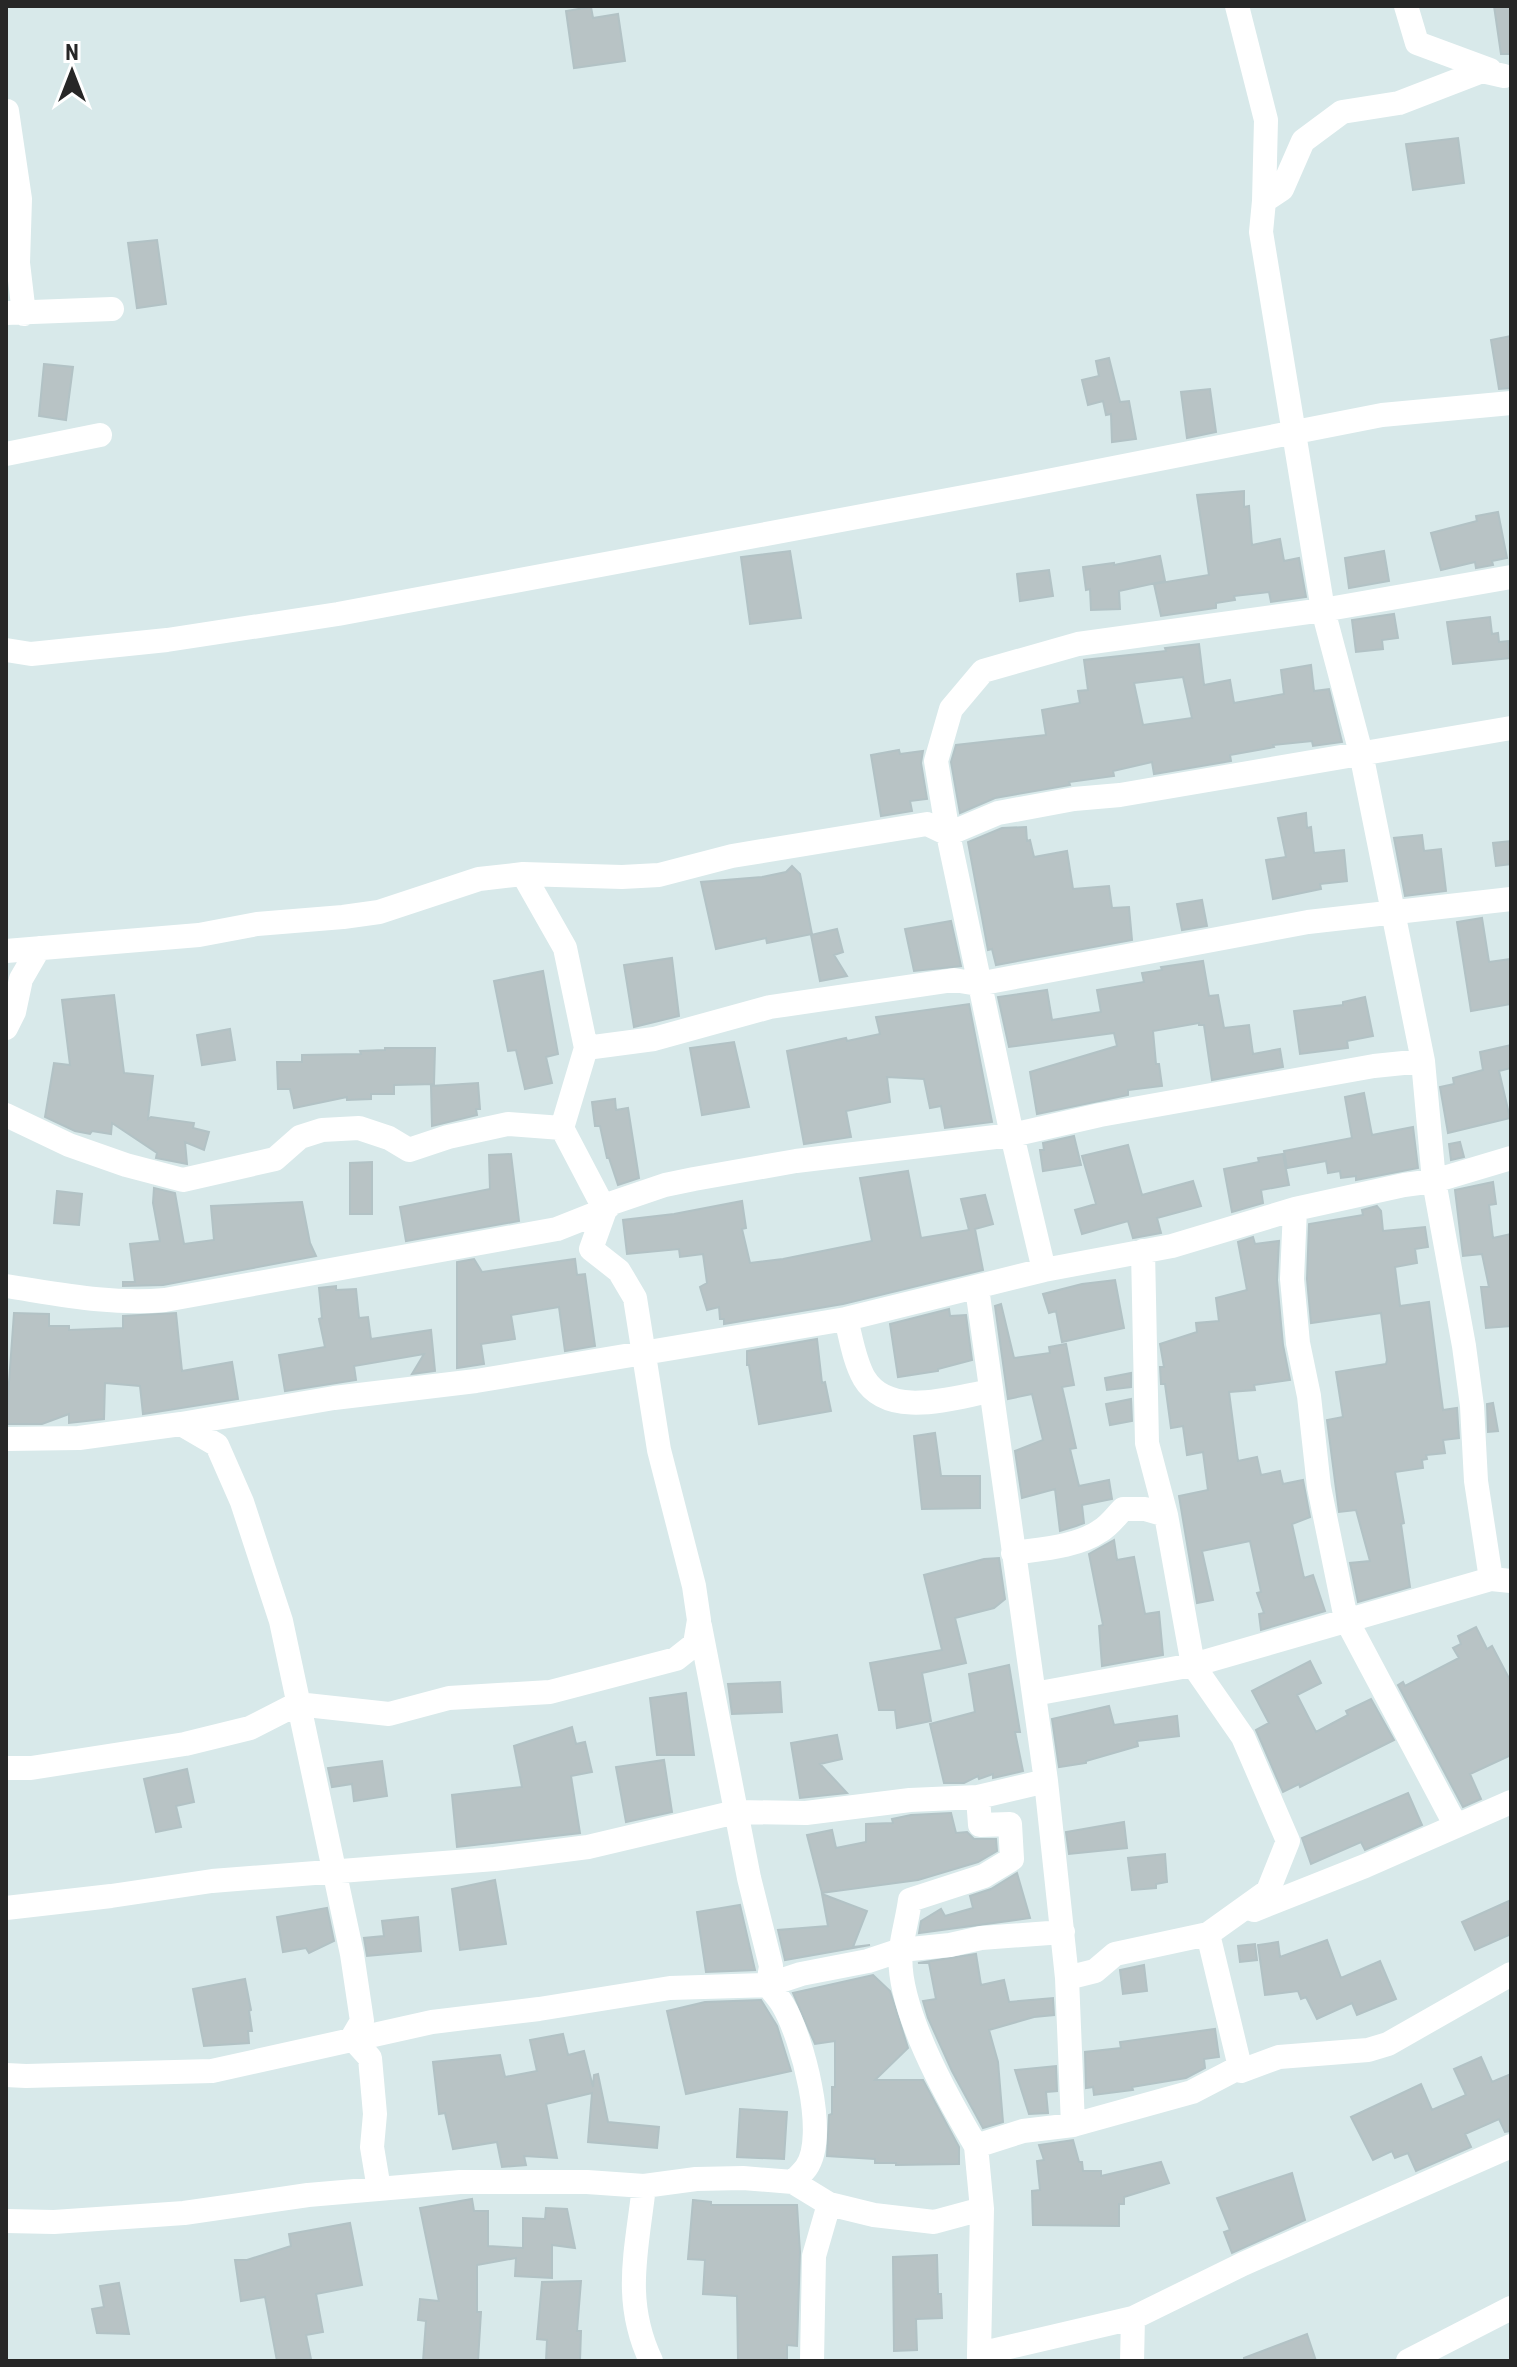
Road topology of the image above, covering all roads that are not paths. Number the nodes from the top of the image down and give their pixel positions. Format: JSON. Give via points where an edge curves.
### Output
{"nodes":[{"id":1,"x":1237,"y":6,"type":"edge"},
{"id":2,"x":1406,"y":6,"type":"edge"},
{"id":3,"x":1508,"y":76,"type":"edge"},
{"id":4,"x":6,"y":110,"type":"edge"},
{"id":5,"x":1264,"y":201,"type":"junction"},
{"id":6,"x":112,"y":309,"type":"dead end"},
{"id":7,"x":15,"y":313,"type":"edge"},
{"id":8,"x":1511,"y":403,"type":"edge"},
{"id":9,"x":1294,"y":433,"type":"junction"},
{"id":10,"x":100,"y":435,"type":"dead end"},
{"id":11,"x":6,"y":454,"type":"edge"},
{"id":12,"x":1511,"y":577,"type":"edge"},
{"id":13,"x":1323,"y":610,"type":"junction"},
{"id":14,"x":6,"y":650,"type":"edge"},
{"id":15,"x":1511,"y":728,"type":"edge"},
{"id":16,"x":1361,"y":753,"type":"junction"},
{"id":17,"x":948,"y":834,"type":"junction"},
{"id":18,"x":523,"y":874,"type":"junction"},
{"id":19,"x":1511,"y":899,"type":"edge"},
{"id":20,"x":1391,"y":911,"type":"junction"},
{"id":21,"x":39,"y":948,"type":"junction"},
{"id":22,"x":6,"y":951,"type":"edge"},
{"id":23,"x":978,"y":984,"type":"junction"},
{"id":24,"x":6,"y":1028,"type":"edge"},
{"id":25,"x":586,"y":1048,"type":"junction"},
{"id":26,"x":1423,"y":1061,"type":"junction"},
{"id":27,"x":6,"y":1115,"type":"edge"},
{"id":28,"x":562,"y":1128,"type":"junction"},
{"id":29,"x":1012,"y":1135,"type":"junction"},
{"id":30,"x":1511,"y":1158,"type":"edge"},
{"id":31,"x":1434,"y":1181,"type":"junction"},
{"id":32,"x":1295,"y":1209,"type":"junction"},
{"id":33,"x":605,"y":1210,"type":"junction"},
{"id":34,"x":1143,"y":1251,"type":"junction"},
{"id":35,"x":1044,"y":1270,"type":"junction"},
{"id":36,"x":6,"y":1286,"type":"edge"},
{"id":37,"x":977,"y":1288,"type":"junction"},
{"id":38,"x":846,"y":1319,"type":"junction"},
{"id":39,"x":645,"y":1352,"type":"junction"},
{"id":40,"x":991,"y":1391,"type":"junction"},
{"id":41,"x":181,"y":1424,"type":"junction"},
{"id":42,"x":6,"y":1439,"type":"edge"},
{"id":43,"x":1166,"y":1515,"type":"junction"},
{"id":44,"x":1013,"y":1553,"type":"junction"},
{"id":45,"x":1501,"y":1580,"type":"edge"},
{"id":46,"x":1346,"y":1619,"type":"junction"},
{"id":47,"x":699,"y":1620,"type":"junction"},
{"id":48,"x":1193,"y":1665,"type":"junction"},
{"id":49,"x":1034,"y":1694,"type":"junction"},
{"id":50,"x":297,"y":1704,"type":"junction"},
{"id":51,"x":6,"y":1768,"type":"edge"},
{"id":52,"x":1046,"y":1781,"type":"junction"},
{"id":53,"x":978,"y":1797,"type":"junction"},
{"id":54,"x":1511,"y":1802,"type":"edge"},
{"id":55,"x":736,"y":1812,"type":"junction"},
{"id":56,"x":1456,"y":1826,"type":"junction"},
{"id":57,"x":332,"y":1872,"type":"junction"},
{"id":58,"x":6,"y":1908,"type":"edge"},
{"id":59,"x":1233,"y":1918,"type":"junction"},
{"id":60,"x":1063,"y":1932,"type":"junction"},
{"id":61,"x":1208,"y":1934,"type":"junction"},
{"id":62,"x":901,"y":1950,"type":"junction"},
{"id":63,"x":1511,"y":1974,"type":"edge"},
{"id":64,"x":1067,"y":1978,"type":"junction"},
{"id":65,"x":768,"y":1985,"type":"junction"},
{"id":66,"x":352,"y":2038,"type":"junction"},
{"id":67,"x":1240,"y":2067,"type":"junction"},
{"id":68,"x":6,"y":2075,"type":"edge"},
{"id":69,"x":1073,"y":2125,"type":"junction"},
{"id":70,"x":976,"y":2146,"type":"junction"},
{"id":71,"x":1511,"y":2146,"type":"edge"},
{"id":72,"x":793,"y":2182,"type":"junction"},
{"id":73,"x":644,"y":2186,"type":"junction"},
{"id":74,"x":379,"y":2189,"type":"junction"},
{"id":75,"x":829,"y":2204,"type":"junction"},
{"id":76,"x":982,"y":2209,"type":"junction"},
{"id":77,"x":6,"y":2221,"type":"edge"},
{"id":78,"x":1511,"y":2308,"type":"edge"},
{"id":79,"x":1133,"y":2318,"type":"junction"},
{"id":80,"x":979,"y":2358,"type":"edge"},
{"id":81,"x":651,"y":2361,"type":"edge"},
{"id":82,"x":812,"y":2361,"type":"edge"},
{"id":83,"x":1132,"y":2361,"type":"edge"},
{"id":84,"x":1408,"y":2361,"type":"edge"}],
"edges":[{"from":1,"to":5,"type":"street","via":[[1266,120]]},
{"from":2,"to":3,"type":"street","via":[[1417,43]]},
{"from":3,"to":5,"type":"street","via":[[1482,71],[1399,103],[1342,112],[1303,141],[1282,189]]},
{"from":4,"to":7,"type":"street","via":[[20,199]]},
{"from":5,"to":9,"type":"street","via":[[1261,232]]},
{"from":6,"to":7,"type":"street"},
{"from":8,"to":9,"type":"street","via":[[1382,415]]},
{"from":9,"to":13,"type":"street"},
{"from":9,"to":14,"type":"street","via":[[338,614],[167,640],[31,654]]},
{"from":10,"to":11,"type":"street"},
{"from":12,"to":13,"type":"street"},
{"from":13,"to":16,"type":"street"},
{"from":13,"to":17,"type":"street","via":[[1078,644],[983,671],[951,709],[936,761]]},
{"from":15,"to":16,"type":"street"},
{"from":16,"to":17,"type":"street","via":[[998,813]]},
{"from":16,"to":20,"type":"street"},
{"from":17,"to":18,"type":"street","via":[[927,824],[732,856],[659,875]]},
{"from":17,"to":23,"type":"street"},
{"from":18,"to":21,"type":"street","via":[[479,879],[367,914]]},
{"from":18,"to":25,"type":"street","via":[[565,948]]},
{"from":19,"to":20,"type":"street"},
{"from":20,"to":23,"type":"street"},
{"from":20,"to":26,"type":"street"},
{"from":21,"to":22,"type":"street"},
{"from":21,"to":24,"type":"street","via":[[21,979]]},
{"from":23,"to":25,"type":"street","via":[[954,980],[770,1007],[654,1039]]},
{"from":23,"to":29,"type":"street"},
{"from":25,"to":28,"type":"street"},
{"from":26,"to":29,"type":"street","via":[[1100,1115]]},
{"from":26,"to":31,"type":"street"},
{"from":27,"to":28,"type":"street","via":[[69,1145],[183,1180],[275,1159],[300,1137],[322,1130],[359,1128],[409,1150],[508,1124]]},
{"from":28,"to":33,"type":"street"},
{"from":29,"to":33,"type":"street","via":[[694,1179],[625,1198]]},
{"from":29,"to":35,"type":"street"},
{"from":30,"to":31,"type":"street"},
{"from":31,"to":32,"type":"street"},
{"from":31,"to":45,"type":"street","via":[[1464,1346],[1476,1481]]},
{"from":32,"to":34,"type":"street"},
{"from":32,"to":46,"type":"street","via":[[1292,1279],[1298,1343]]},
{"from":33,"to":36,"type":"street","via":[[557,1229],[165,1300],[100,1301]]},
{"from":33,"to":39,"type":"street","via":[[591,1249],[619,1271],[635,1298]]},
{"from":34,"to":35,"type":"street"},
{"from":34,"to":43,"type":"street","via":[[1147,1443]]},
{"from":35,"to":37,"type":"street"},
{"from":37,"to":38,"type":"street"},
{"from":37,"to":40,"type":"street"},
{"from":38,"to":39,"type":"street"},
{"from":38,"to":40,"type":"street","via":[[865,1380],[894,1401]]},
{"from":39,"to":41,"type":"street"},
{"from":39,"to":47,"type":"street","via":[[659,1450]]},
{"from":40,"to":44,"type":"street"},
{"from":41,"to":42,"type":"street","via":[[79,1438]]},
{"from":41,"to":50,"type":"street","via":[[217,1445],[242,1502],[281,1621]]},
{"from":43,"to":44,"type":"street","via":[[1123,1509],[1092,1537]]},
{"from":43,"to":48,"type":"street"},
{"from":44,"to":49,"type":"street"},
{"from":45,"to":46,"type":"street"},
{"from":46,"to":48,"type":"street"},
{"from":46,"to":56,"type":"street"},
{"from":47,"to":50,"type":"street","via":[[695,1644],[676,1659],[550,1692],[449,1698],[389,1714]]},
{"from":47,"to":55,"type":"street"},
{"from":48,"to":49,"type":"street"},
{"from":48,"to":59,"type":"street","via":[[1243,1737],[1288,1841],[1268,1891]]},
{"from":49,"to":52,"type":"street"},
{"from":50,"to":51,"type":"street","via":[[250,1728],[185,1744]]},
{"from":50,"to":57,"type":"street"},
{"from":52,"to":53,"type":"street"},
{"from":52,"to":60,"type":"street"},
{"from":53,"to":55,"type":"street","via":[[806,1813]]},
{"from":53,"to":62,"type":"street","via":[[980,1825],[1010,1824],[1012,1859],[984,1876],[910,1900]]},
{"from":54,"to":56,"type":"street"},
{"from":55,"to":57,"type":"street","via":[[588,1847]]},
{"from":55,"to":65,"type":"street","via":[[771,1966]]},
{"from":56,"to":59,"type":"street"},
{"from":57,"to":58,"type":"street","via":[[212,1881]]},
{"from":57,"to":66,"type":"street","via":[[362,2021]]},
{"from":59,"to":61,"type":"street"},
{"from":60,"to":62,"type":"street"},
{"from":60,"to":64,"type":"street"},
{"from":61,"to":64,"type":"street","via":[[1115,1954],[1095,1971]]},
{"from":61,"to":67,"type":"street"},
{"from":62,"to":65,"type":"street"},
{"from":62,"to":70,"type":"street","via":[[914,2022],[944,2092]]},
{"from":63,"to":67,"type":"street","via":[[1388,2044],[1279,2057],[1241,2071]]},
{"from":64,"to":69,"type":"street"},
{"from":65,"to":66,"type":"street","via":[[670,1988]]},
{"from":65,"to":72,"type":"street","via":[[783,2005],[806,2062],[814,2114],[813,2149],[807,2167]]},
{"from":66,"to":68,"type":"street","via":[[212,2071]]},
{"from":66,"to":74,"type":"street","via":[[370,2058],[372,2147]]},
{"from":67,"to":69,"type":"street","via":[[1192,2092]]},
{"from":69,"to":70,"type":"street","via":[[1023,2131]]},
{"from":70,"to":76,"type":"street"},
{"from":71,"to":79,"type":"street"},
{"from":72,"to":73,"type":"street","via":[[696,2179]]},
{"from":72,"to":75,"type":"street"},
{"from":73,"to":74,"type":"street","via":[[460,2182]]},
{"from":73,"to":81,"type":"street","via":[[632,2295],[639,2336]]},
{"from":74,"to":77,"type":"street","via":[[184,2213]]},
{"from":75,"to":76,"type":"street","via":[[934,2222]]},
{"from":75,"to":82,"type":"street","via":[[814,2256]]},
{"from":76,"to":80,"type":"street"},
{"from":78,"to":84,"type":"street"},
{"from":79,"to":80,"type":"street"},
{"from":79,"to":83,"type":"street"}]}
